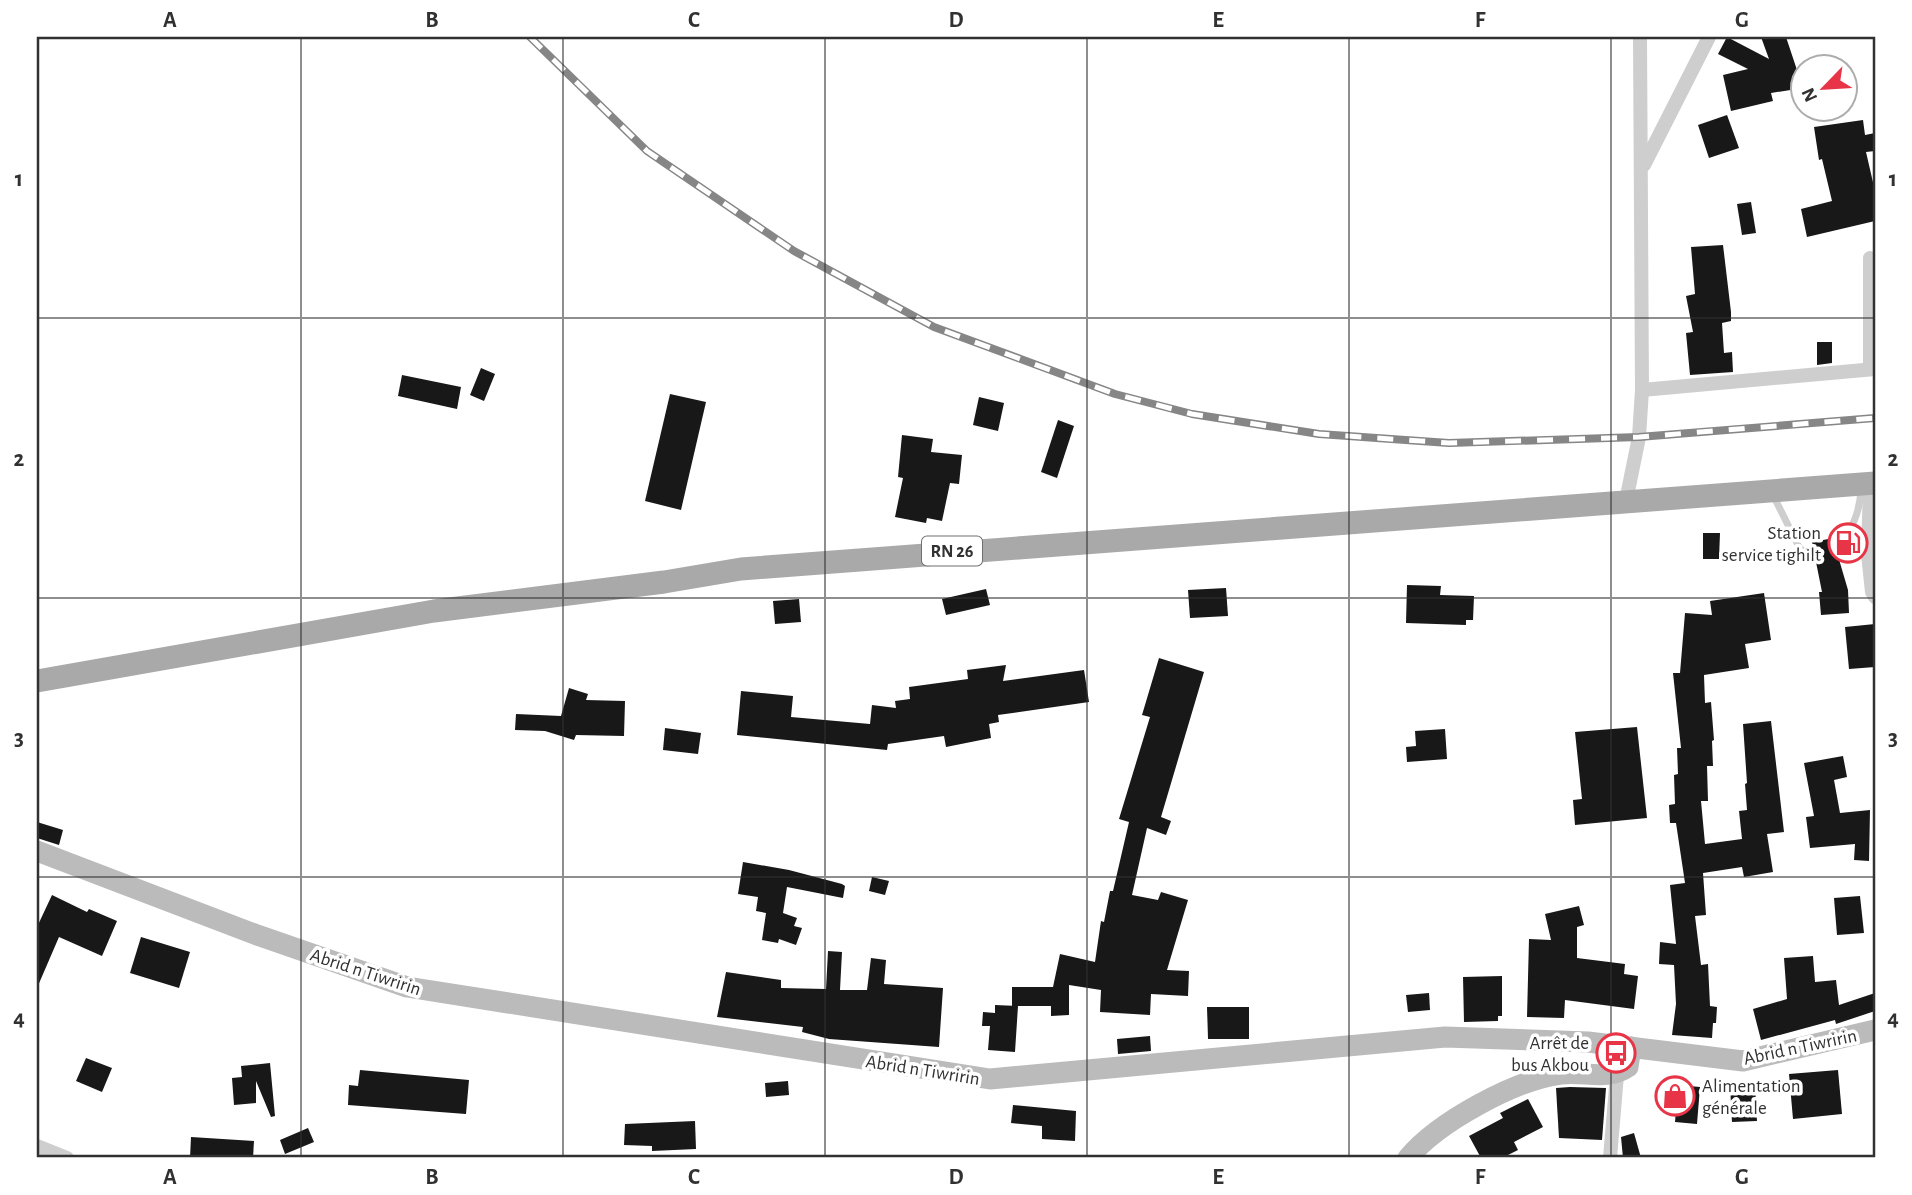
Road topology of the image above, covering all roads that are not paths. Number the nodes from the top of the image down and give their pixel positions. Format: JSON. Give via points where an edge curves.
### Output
{"nodes":[{"id":1,"x":1640,"y":37,"type":"edge"},
{"id":2,"x":1709,"y":37,"type":"edge"},
{"id":3,"x":1642,"y":169,"type":"junction"},
{"id":4,"x":1870,"y":258,"type":"dead end"},
{"id":5,"x":1873,"y":369,"type":"edge"},
{"id":6,"x":1642,"y":390,"type":"junction"},
{"id":7,"x":1869,"y":483,"type":"edge"},
{"id":8,"x":1771,"y":490,"type":"junction"},
{"id":9,"x":1626,"y":501,"type":"junction"},
{"id":10,"x":1836,"y":550,"type":"dead end"},
{"id":11,"x":1815,"y":556,"type":"dead end"},
{"id":12,"x":1875,"y":597,"type":"edge"},
{"id":13,"x":37,"y":681,"type":"edge"},
{"id":14,"x":37,"y":851,"type":"edge"},
{"id":15,"x":1875,"y":1030,"type":"edge"},
{"id":16,"x":1631,"y":1047,"type":"junction"},
{"id":17,"x":1617,"y":1074,"type":"junction"},
{"id":18,"x":37,"y":1146,"type":"edge"},
{"id":19,"x":67,"y":1158,"type":"edge"},
{"id":20,"x":1408,"y":1158,"type":"edge"},
{"id":21,"x":1610,"y":1158,"type":"edge"}],
"edges":[{"from":1,"to":3,"type":"street"},
{"from":2,"to":3,"type":"street"},
{"from":3,"to":6,"type":"street"},
{"from":4,"to":5,"type":"street"},
{"from":5,"to":6,"type":"street"},
{"from":6,"to":9,"type":"street","via":[[1639,437]]},
{"from":7,"to":8,"type":"main road","number":"RN 26"},
{"from":7,"to":10,"type":"lane","via":[[1860,510]]},
{"from":7,"to":12,"type":"street","via":[[1868,554]]},
{"from":8,"to":9,"type":"main road","number":"RN 26"},
{"from":8,"to":11,"type":"lane","via":[[1793,538]]},
{"from":9,"to":13,"type":"main road","number":"RN 26","via":[[741,569],[434,611]]},
{"from":14,"to":16,"type":"street","name":"Abrid n Tiwririn","via":[[407,988],[990,1079],[1445,1037]]},
{"from":15,"to":16,"type":"street","name":"Abrid n Tiwririn","via":[[1743,1061]]},
{"from":16,"to":17,"type":"street","via":[[1628,1068]]},
{"from":17,"to":20,"type":"street","via":[[1562,1073],[1520,1083],[1470,1111],[1418,1146]]},
{"from":17,"to":21,"type":"street"},
{"from":18,"to":19,"type":"street"}]}
